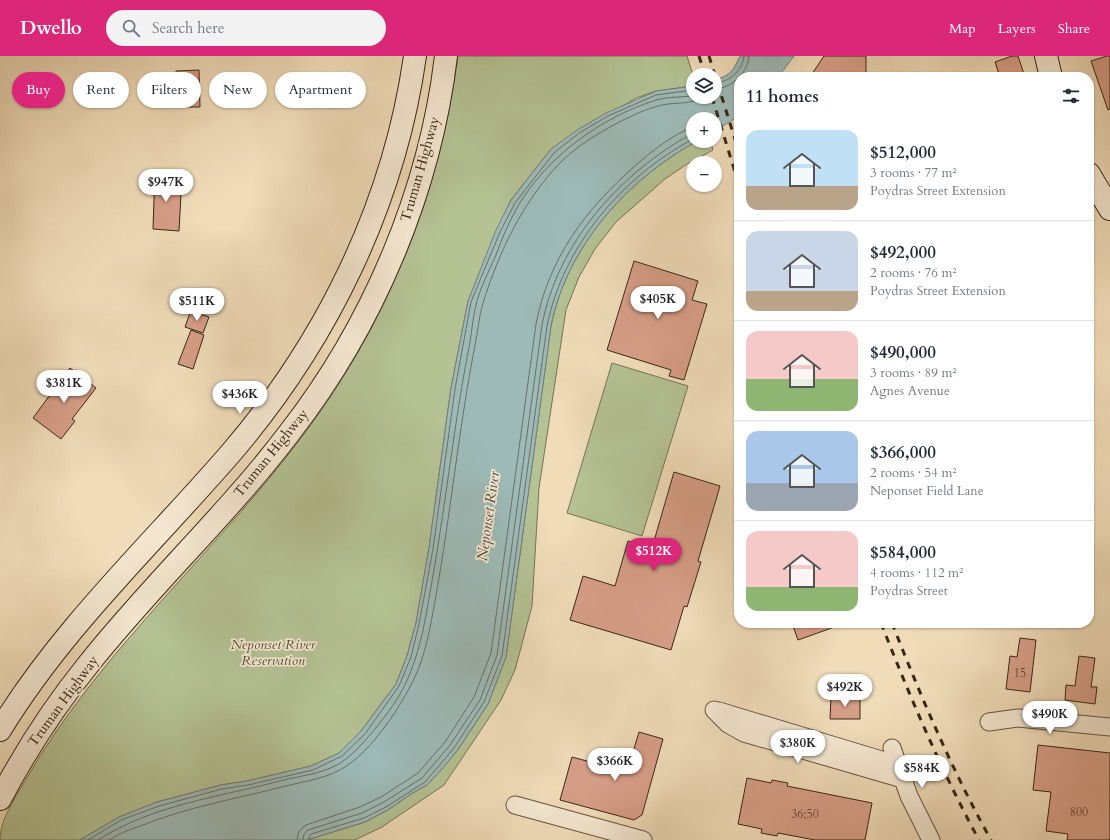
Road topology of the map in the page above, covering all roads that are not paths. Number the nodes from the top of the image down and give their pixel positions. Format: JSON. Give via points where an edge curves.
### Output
{"nodes":[{"id":1,"x":415,"y":56,"type":"edge"},
{"id":2,"x":446,"y":56,"type":"edge"},
{"id":3,"x":1046,"y":56,"type":"edge"},
{"id":4,"x":1050,"y":72,"type":"edge"},
{"id":5,"x":1094,"y":182,"type":"edge"},
{"id":6,"x":1110,"y":209,"type":"edge"},
{"id":7,"x":274,"y":400,"type":"junction"},
{"id":8,"x":300,"y":419,"type":"junction"},
{"id":9,"x":989,"y":722,"type":"dead end"},
{"id":10,"x":1110,"y":727,"type":"edge"},
{"id":11,"x":0,"y":730,"type":"edge"},
{"id":12,"x":892,"y":748,"type":"dead end"},
{"id":13,"x":901,"y":772,"type":"junction"},
{"id":14,"x":0,"y":799,"type":"edge"},
{"id":15,"x":515,"y":805,"type":"dead end"},
{"id":16,"x":643,"y":840,"type":"edge"},
{"id":17,"x":931,"y":840,"type":"edge"}],
"edges":[{"from":1,"to":7,"type":"main road","name":"Truman Highway","via":[[402,125],[375,213],[333,305]]},
{"from":2,"to":8,"type":"main road","name":"Truman Highway","via":[[429,148],[398,241],[360,324]]},
{"from":3,"to":4,"type":"main road"},
{"from":5,"to":6,"type":"main road"},
{"from":7,"to":8,"type":"main road"},
{"from":7,"to":11,"type":"main road","name":"Truman Highway","via":[[62,643]]},
{"from":8,"to":14,"type":"main road","name":"Truman Highway","via":[[253,477],[86,666],[31,743]]},
{"from":9,"to":10,"type":"street","via":[[1018,718]]},
{"from":12,"to":13,"type":"street"},
{"from":13,"to":13,"type":"street","via":[[714,710],[728,724],[744,733]]},
{"from":13,"to":17,"type":"street"},
{"from":15,"to":16,"type":"street"}]}
